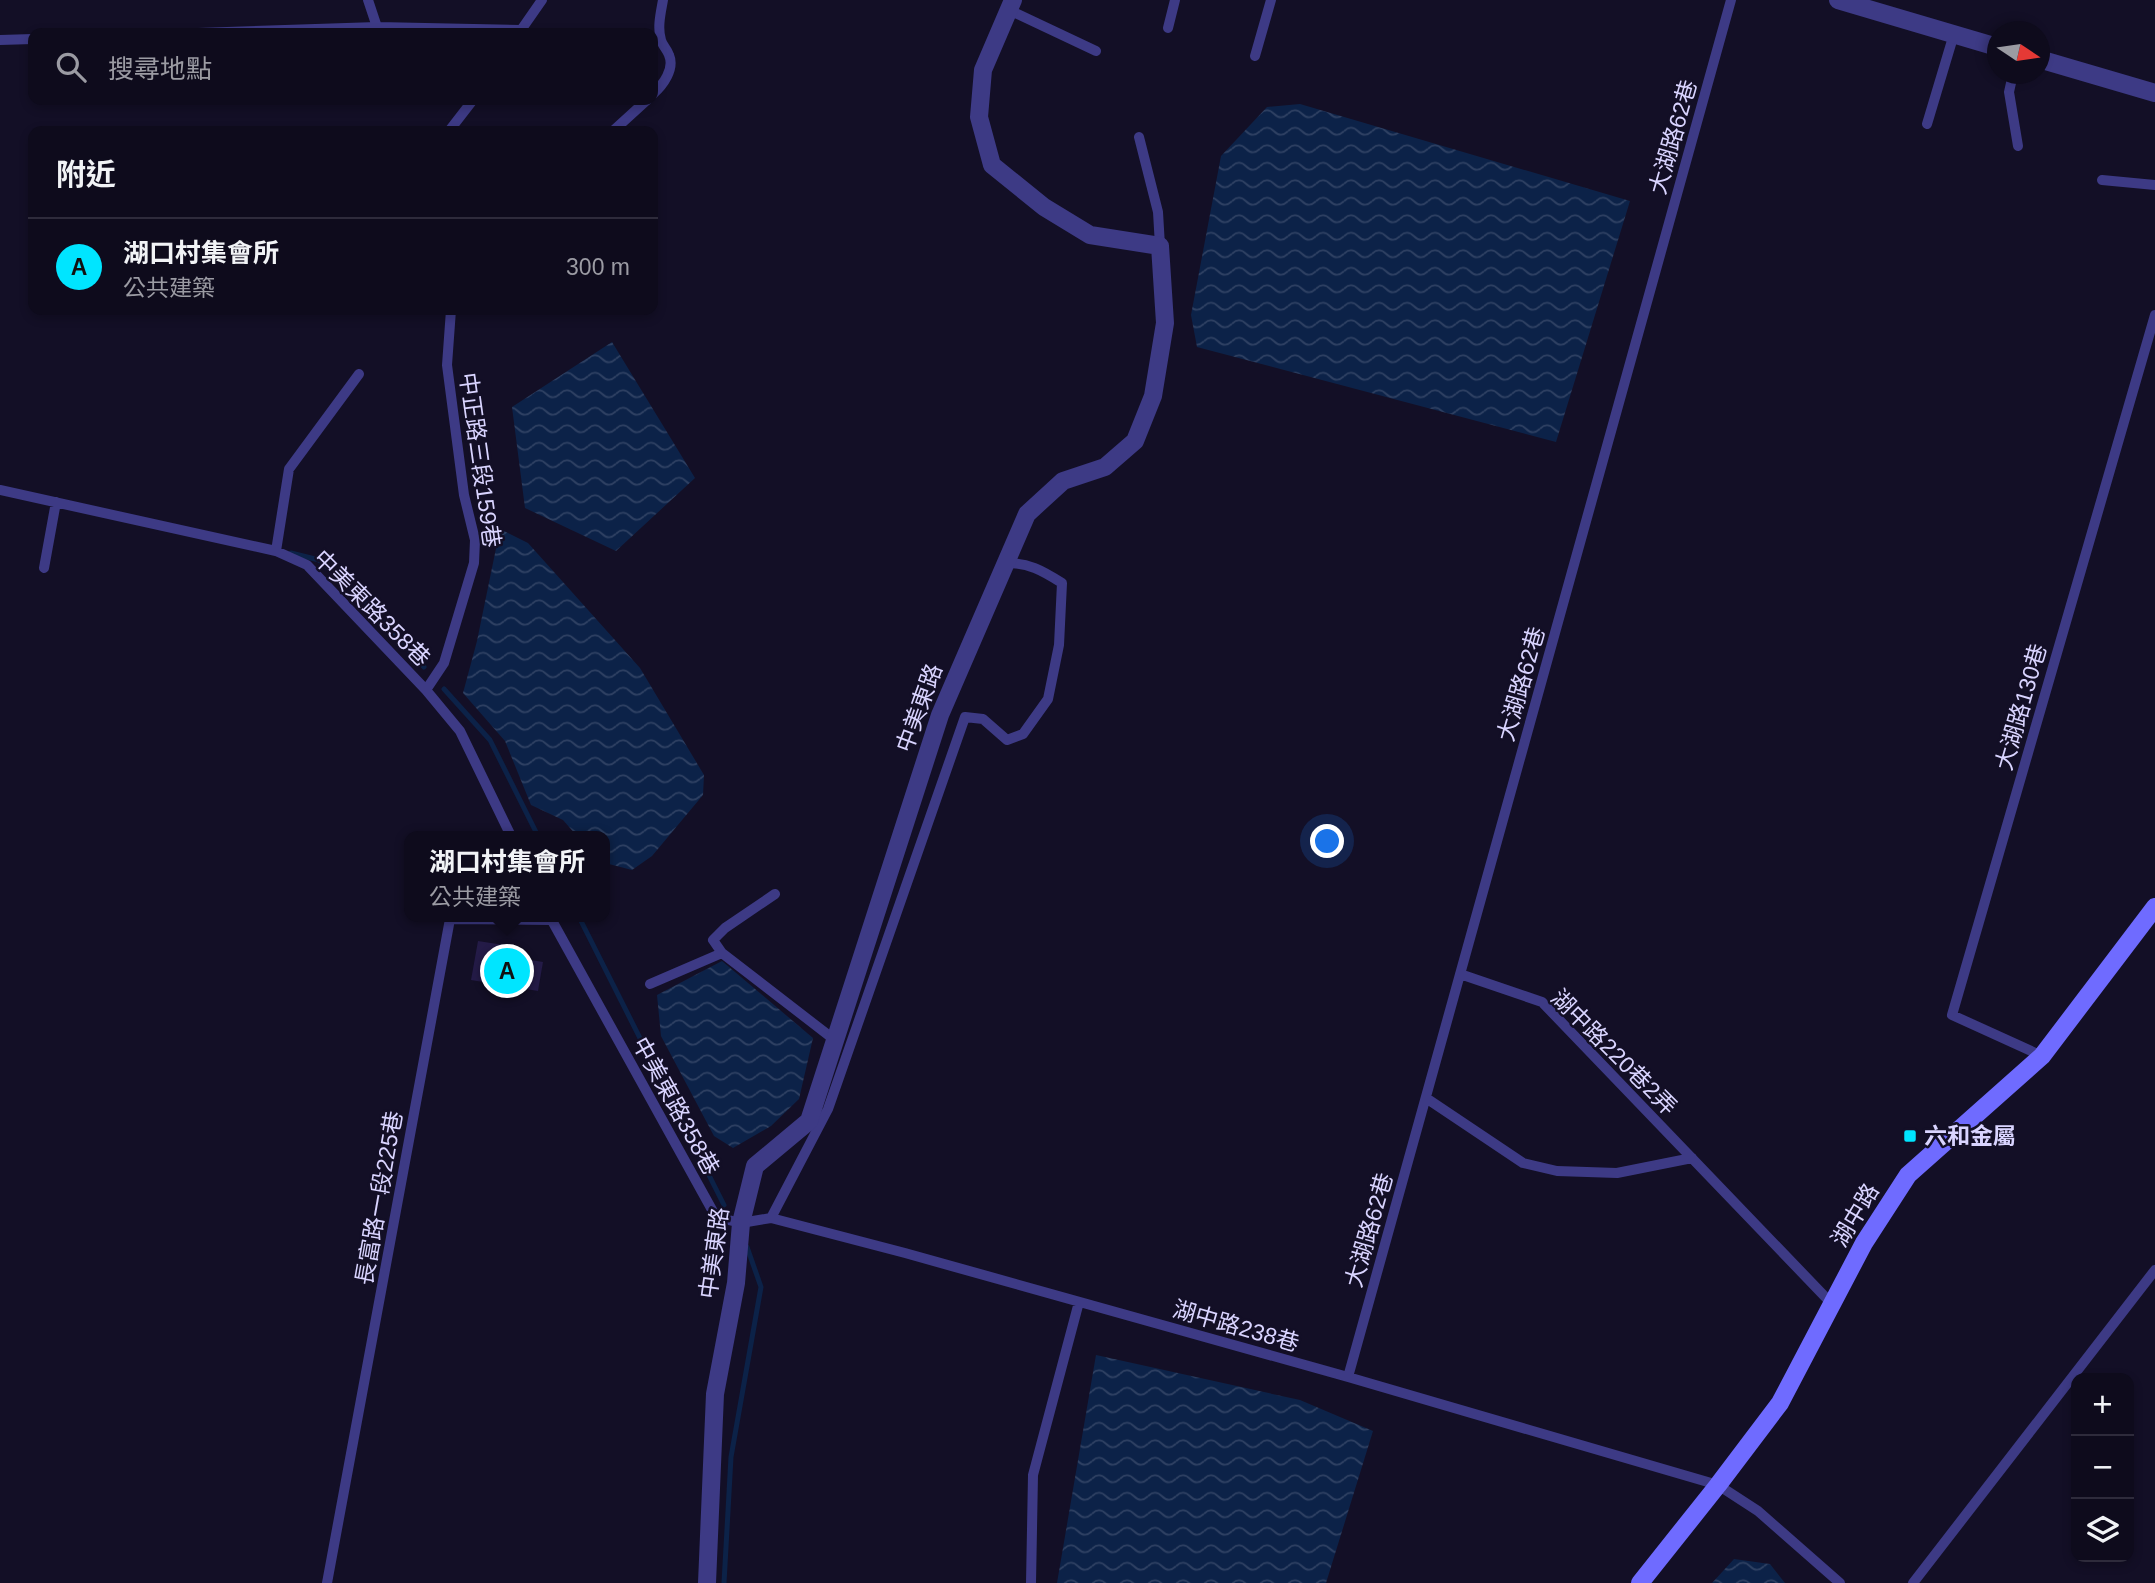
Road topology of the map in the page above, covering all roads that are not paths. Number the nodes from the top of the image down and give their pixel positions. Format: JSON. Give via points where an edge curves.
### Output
{"nodes":[{"id":1,"x":368,"y":0,"type":"edge"},
{"id":2,"x":542,"y":0,"type":"edge"},
{"id":3,"x":663,"y":0,"type":"edge"},
{"id":4,"x":1175,"y":0,"type":"edge"},
{"id":5,"x":1271,"y":0,"type":"edge"},
{"id":6,"x":1731,"y":0,"type":"edge"},
{"id":7,"x":1838,"y":0,"type":"edge"},
{"id":8,"x":1011,"y":5,"type":"edge"},
{"id":9,"x":377,"y":27,"type":"junction"},
{"id":10,"x":347,"y":28,"type":"edge"},
{"id":11,"x":406,"y":28,"type":"edge"},
{"id":12,"x":523,"y":28,"type":"edge"},
{"id":13,"x":1168,"y":28,"type":"dead end"},
{"id":14,"x":1954,"y":34,"type":"junction"},
{"id":15,"x":28,"y":39,"type":"edge"},
{"id":16,"x":0,"y":40,"type":"edge"},
{"id":17,"x":1987,"y":44,"type":"edge"},
{"id":18,"x":1096,"y":51,"type":"dead end"},
{"id":19,"x":1255,"y":56,"type":"dead end"},
{"id":20,"x":2050,"y":62,"type":"edge"},
{"id":21,"x":2011,"y":84,"type":"edge"},
{"id":22,"x":658,"y":90,"type":"edge"},
{"id":23,"x":2155,"y":93,"type":"edge"},
{"id":24,"x":468,"y":105,"type":"edge"},
{"id":25,"x":642,"y":105,"type":"edge"},
{"id":26,"x":1927,"y":124,"type":"dead end"},
{"id":27,"x":453,"y":126,"type":"edge"},
{"id":28,"x":618,"y":126,"type":"edge"},
{"id":29,"x":1139,"y":138,"type":"dead end"},
{"id":30,"x":2018,"y":146,"type":"dead end"},
{"id":31,"x":2102,"y":180,"type":"dead end"},
{"id":32,"x":2155,"y":185,"type":"edge"},
{"id":33,"x":1160,"y":246,"type":"junction"},
{"id":34,"x":2155,"y":314,"type":"edge"},
{"id":35,"x":451,"y":315,"type":"edge"},
{"id":36,"x":359,"y":374,"type":"dead end"},
{"id":37,"x":0,"y":490,"type":"edge"},
{"id":38,"x":56,"y":502,"type":"junction"},
{"id":39,"x":276,"y":551,"type":"junction"},
{"id":40,"x":1004,"y":564,"type":"junction"},
{"id":41,"x":44,"y":568,"type":"dead end"},
{"id":42,"x":426,"y":690,"type":"junction"},
{"id":43,"x":509,"y":831,"type":"edge"},
{"id":44,"x":775,"y":894,"type":"dead end"},
{"id":45,"x":2155,"y":906,"type":"edge"},
{"id":46,"x":449,"y":922,"type":"edge"},
{"id":47,"x":552,"y":922,"type":"edge"},
{"id":48,"x":722,"y":953,"type":"junction"},
{"id":49,"x":1460,"y":974,"type":"junction"},
{"id":50,"x":650,"y":985,"type":"dead end"},
{"id":51,"x":836,"y":1041,"type":"junction"},
{"id":52,"x":2042,"y":1056,"type":"junction"},
{"id":53,"x":1426,"y":1098,"type":"junction"},
{"id":54,"x":1692,"y":1158,"type":"junction"},
{"id":55,"x":771,"y":1218,"type":"junction"},
{"id":56,"x":741,"y":1223,"type":"junction"},
{"id":57,"x":2155,"y":1270,"type":"edge"},
{"id":58,"x":1079,"y":1302,"type":"junction"},
{"id":59,"x":1832,"y":1304,"type":"junction"},
{"id":60,"x":1348,"y":1377,"type":"junction"},
{"id":61,"x":1718,"y":1485,"type":"junction"},
{"id":62,"x":327,"y":1583,"type":"edge"},
{"id":63,"x":706,"y":1583,"type":"edge"},
{"id":64,"x":1031,"y":1583,"type":"edge"},
{"id":65,"x":1640,"y":1583,"type":"edge"},
{"id":66,"x":1840,"y":1583,"type":"edge"},
{"id":67,"x":1913,"y":1583,"type":"edge"}],
"edges":[{"from":1,"to":9,"type":"lane"},
{"from":2,"to":12,"type":"lane"},
{"from":3,"to":22,"type":"lane","via":[[659,29],[671,66]]},
{"from":4,"to":13,"type":"lane"},
{"from":5,"to":19,"type":"lane"},
{"from":6,"to":49,"type":"lane","name":"大湖路62巷"},
{"from":7,"to":14,"type":"street"},
{"from":8,"to":18,"type":"lane"},
{"from":8,"to":33,"type":"street","via":[[982,70],[979,117],[992,165],[1044,207],[1090,235]]},
{"from":9,"to":10,"type":"lane"},
{"from":9,"to":11,"type":"lane"},
{"from":14,"to":17,"type":"street"},
{"from":14,"to":26,"type":"lane"},
{"from":15,"to":16,"type":"lane"},
{"from":20,"to":23,"type":"street"},
{"from":21,"to":30,"type":"lane"},
{"from":24,"to":27,"type":"lane"},
{"from":25,"to":28,"type":"lane"},
{"from":29,"to":33,"type":"lane","via":[[1158,212]]},
{"from":31,"to":32,"type":"lane"},
{"from":33,"to":40,"type":"street","name":"中美東路","via":[[1165,323],[1153,396],[1135,441],[1105,467],[1063,481],[1027,514]]},
{"from":34,"to":52,"type":"lane","name":"大湖路130巷","via":[[1952,1015]]},
{"from":35,"to":42,"type":"lane","name":"中正路三段159巷","via":[[447,365],[464,495],[475,540],[474,563],[444,663]]},
{"from":36,"to":39,"type":"lane","via":[[289,469]]},
{"from":37,"to":38,"type":"lane","name":"中美東路358巷"},
{"from":38,"to":39,"type":"lane","name":"中美東路358巷"},
{"from":38,"to":41,"type":"lane"},
{"from":39,"to":42,"type":"lane","name":"中美東路358巷","via":[[307,565]]},
{"from":40,"to":51,"type":"street","name":"中美東路","via":[[940,715]]},
{"from":40,"to":55,"type":"lane","via":[[1020,562],[1062,583],[1059,645],[1048,699],[1023,734],[1007,740],[983,719],[965,717],[828,1109]]},
{"from":42,"to":43,"type":"lane","name":"中美東路358巷","via":[[460,731]]},
{"from":44,"to":48,"type":"lane","via":[[713,940]]},
{"from":45,"to":52,"type":"street","name":"湖中路"},
{"from":46,"to":62,"type":"lane","name":"長富路一段225巷"},
{"from":47,"to":56,"type":"lane","name":"中美東路358巷","via":[[716,1217]]},
{"from":48,"to":50,"type":"lane"},
{"from":48,"to":51,"type":"lane"},
{"from":49,"to":53,"type":"lane","name":"大湖路62巷"},
{"from":49,"to":54,"type":"lane","name":"湖中路220巷2弄","via":[[1542,1002]]},
{"from":51,"to":56,"type":"street","name":"中美東路","via":[[809,1121],[755,1166]]},
{"from":52,"to":59,"type":"street","name":"湖中路","via":[[1908,1175]]},
{"from":53,"to":54,"type":"lane","via":[[1523,1164],[1557,1171],[1618,1173]]},
{"from":53,"to":60,"type":"lane","name":"大湖路62巷"},
{"from":54,"to":59,"type":"lane","name":"湖中路220巷2弄"},
{"from":55,"to":56,"type":"lane","name":"湖中路238巷"},
{"from":55,"to":58,"type":"lane","name":"湖中路238巷"},
{"from":56,"to":63,"type":"street","name":"中美東路","via":[[736,1283],[715,1394]]},
{"from":57,"to":67,"type":"lane"},
{"from":58,"to":60,"type":"lane","name":"湖中路238巷"},
{"from":58,"to":64,"type":"lane","via":[[1033,1475]]},
{"from":59,"to":61,"type":"street","name":"湖中路","via":[[1780,1403]]},
{"from":60,"to":61,"type":"lane","name":"湖中路238巷"},
{"from":61,"to":65,"type":"street","name":"湖中路"},
{"from":61,"to":66,"type":"lane","name":"湖中路238巷","via":[[1758,1511]]}]}
